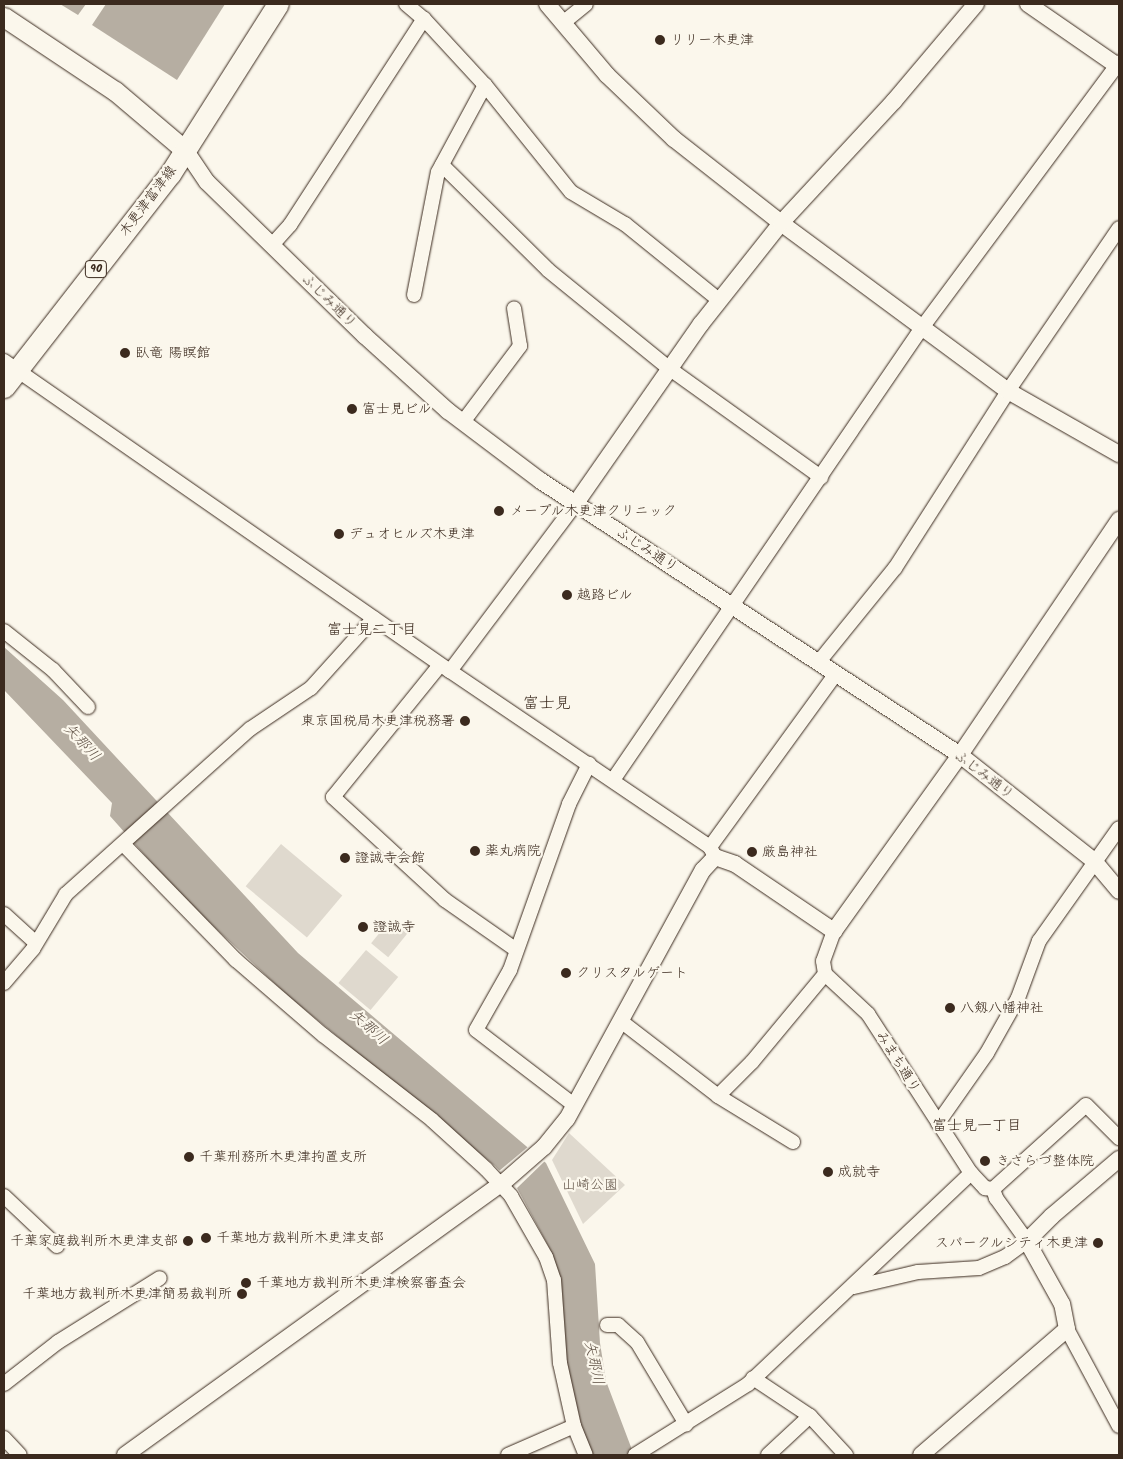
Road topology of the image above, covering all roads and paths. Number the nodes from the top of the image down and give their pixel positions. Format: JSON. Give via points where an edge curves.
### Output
{"nodes":[{"id":1,"x":278,"y":4,"type":"edge"},
{"id":2,"x":406,"y":4,"type":"edge"},
{"id":3,"x":547,"y":4,"type":"edge"},
{"id":4,"x":586,"y":4,"type":"edge"},
{"id":5,"x":976,"y":4,"type":"edge"},
{"id":6,"x":1028,"y":4,"type":"edge"},
{"id":7,"x":4,"y":16,"type":"edge"},
{"id":8,"x":424,"y":19,"type":"junction"},
{"id":9,"x":564,"y":22,"type":"junction"},
{"id":10,"x":1118,"y":65,"type":"edge"},
{"id":11,"x":485,"y":85,"type":"junction"},
{"id":12,"x":186,"y":151,"type":"junction"},
{"id":13,"x":442,"y":165,"type":"junction"},
{"id":14,"x":781,"y":223,"type":"junction"},
{"id":15,"x":1119,"y":228,"type":"edge"},
{"id":16,"x":272,"y":245,"type":"junction"},
{"id":17,"x":414,"y":295,"type":"dead end"},
{"id":18,"x":719,"y":300,"type":"junction"},
{"id":19,"x":514,"y":308,"type":"dead end"},
{"id":20,"x":922,"y":329,"type":"junction"},
{"id":21,"x":11,"y":365,"type":"edge"},
{"id":22,"x":670,"y":369,"type":"junction"},
{"id":23,"x":4,"y":387,"type":"edge"},
{"id":24,"x":1008,"y":391,"type":"junction"},
{"id":25,"x":463,"y":422,"type":"junction"},
{"id":26,"x":1119,"y":454,"type":"edge"},
{"id":27,"x":821,"y":477,"type":"junction"},
{"id":28,"x":576,"y":504,"type":"junction"},
{"id":29,"x":1119,"y":520,"type":"edge"},
{"id":30,"x":733,"y":607,"type":"junction"},
{"id":31,"x":374,"y":618,"type":"junction"},
{"id":32,"x":4,"y":631,"type":"edge"},
{"id":33,"x":818,"y":663,"type":"junction"},
{"id":34,"x":445,"y":668,"type":"junction"},
{"id":35,"x":835,"y":675,"type":"junction"},
{"id":36,"x":88,"y":707,"type":"dead end"},
{"id":37,"x":960,"y":756,"type":"junction"},
{"id":38,"x":589,"y":764,"type":"junction"},
{"id":39,"x":613,"y":780,"type":"junction"},
{"id":40,"x":1119,"y":828,"type":"edge"},
{"id":41,"x":125,"y":842,"type":"junction"},
{"id":42,"x":713,"y":852,"type":"junction"},
{"id":43,"x":1094,"y":861,"type":"junction"},
{"id":44,"x":1119,"y":891,"type":"edge"},
{"id":45,"x":4,"y":914,"type":"edge"},
{"id":46,"x":834,"y":931,"type":"junction"},
{"id":47,"x":36,"y":943,"type":"junction"},
{"id":48,"x":515,"y":949,"type":"junction"},
{"id":49,"x":825,"y":974,"type":"junction"},
{"id":50,"x":4,"y":983,"type":"edge"},
{"id":51,"x":622,"y":1022,"type":"junction"},
{"id":52,"x":718,"y":1096,"type":"junction"},
{"id":53,"x":574,"y":1105,"type":"junction"},
{"id":54,"x":938,"y":1123,"type":"junction"},
{"id":55,"x":1119,"y":1138,"type":"edge"},
{"id":56,"x":792,"y":1142,"type":"dead end"},
{"id":57,"x":1119,"y":1159,"type":"edge"},
{"id":58,"x":971,"y":1173,"type":"junction"},
{"id":59,"x":503,"y":1182,"type":"junction"},
{"id":60,"x":993,"y":1189,"type":"junction"},
{"id":61,"x":4,"y":1196,"type":"edge"},
{"id":62,"x":1027,"y":1241,"type":"junction"},
{"id":63,"x":57,"y":1246,"type":"dead end"},
{"id":64,"x":160,"y":1278,"type":"dead end"},
{"id":65,"x":853,"y":1287,"type":"junction"},
{"id":66,"x":607,"y":1325,"type":"dead end"},
{"id":67,"x":1067,"y":1329,"type":"junction"},
{"id":68,"x":753,"y":1378,"type":"junction"},
{"id":69,"x":4,"y":1384,"type":"edge"},
{"id":70,"x":810,"y":1416,"type":"junction"},
{"id":71,"x":686,"y":1424,"type":"junction"},
{"id":72,"x":574,"y":1426,"type":"junction"},
{"id":73,"x":1119,"y":1426,"type":"edge"},
{"id":74,"x":4,"y":1438,"type":"edge"},
{"id":75,"x":20,"y":1455,"type":"edge"},
{"id":76,"x":125,"y":1455,"type":"edge"},
{"id":77,"x":508,"y":1455,"type":"edge"},
{"id":78,"x":586,"y":1455,"type":"edge"},
{"id":79,"x":635,"y":1455,"type":"edge"},
{"id":80,"x":768,"y":1455,"type":"edge"},
{"id":81,"x":846,"y":1455,"type":"edge"},
{"id":82,"x":921,"y":1455,"type":"edge"}],
"edges":[{"from":1,"to":12,"type":"main road","name":"木更津富津線","number":"90"},
{"from":2,"to":8,"type":"street"},
{"from":3,"to":9,"type":"street"},
{"from":4,"to":9,"type":"street"},
{"from":5,"to":14,"type":"street","via":[[894,101]]},
{"from":6,"to":10,"type":"street"},
{"from":7,"to":12,"type":"main road","via":[[115,91]]},
{"from":8,"to":11,"type":"street"},
{"from":8,"to":16,"type":"street","via":[[290,225]]},
{"from":9,"to":14,"type":"street","via":[[607,75],[674,138]]},
{"from":10,"to":20,"type":"street"},
{"from":11,"to":13,"type":"street"},
{"from":11,"to":18,"type":"street","via":[[570,192],[625,224]]},
{"from":12,"to":16,"type":"street","name":"ふじみ通り","via":[[207,182]]},
{"from":12,"to":21,"type":"main road","name":"木更津富津線","number":"90"},
{"from":13,"to":17,"type":"street"},
{"from":13,"to":22,"type":"street","via":[[548,270]]},
{"from":14,"to":18,"type":"street"},
{"from":14,"to":20,"type":"street"},
{"from":15,"to":24,"type":"street"},
{"from":16,"to":25,"type":"street","name":"ふじみ通り","via":[[365,336]]},
{"from":18,"to":22,"type":"street"},
{"from":19,"to":25,"type":"street","via":[[520,346]]},
{"from":20,"to":24,"type":"street"},
{"from":20,"to":27,"type":"street"},
{"from":21,"to":23,"type":"main road","name":"木更津富津線","number":"90"},
{"from":21,"to":31,"type":"street"},
{"from":22,"to":27,"type":"street"},
{"from":22,"to":28,"type":"street"},
{"from":24,"to":26,"type":"street"},
{"from":24,"to":33,"type":"street","via":[[895,568]]},
{"from":25,"to":28,"type":"street","name":"ふじみ通り"},
{"from":27,"to":30,"type":"street"},
{"from":28,"to":30,"type":"street","name":"ふじみ通り"},
{"from":28,"to":34,"type":"street"},
{"from":29,"to":37,"type":"street"},
{"from":30,"to":33,"type":"street","name":"ふじみ通り"},
{"from":30,"to":39,"type":"street"},
{"from":31,"to":34,"type":"street"},
{"from":31,"to":41,"type":"street","via":[[311,688],[250,729]]},
{"from":32,"to":36,"type":"street","via":[[53,670]]},
{"from":33,"to":35,"type":"street","name":"ふじみ通り"},
{"from":34,"to":38,"type":"street"},
{"from":34,"to":48,"type":"street","via":[[333,797],[445,900]]},
{"from":35,"to":37,"type":"street","name":"ふじみ通り"},
{"from":35,"to":42,"type":"street"},
{"from":37,"to":43,"type":"street","name":"ふじみ通り"},
{"from":37,"to":46,"type":"street"},
{"from":38,"to":39,"type":"street"},
{"from":38,"to":48,"type":"street","via":[[569,804]]},
{"from":39,"to":42,"type":"street"},
{"from":40,"to":43,"type":"street"},
{"from":41,"to":47,"type":"street","via":[[66,894]]},
{"from":41,"to":59,"type":"street","via":[[216,941],[263,985],[432,1120]]},
{"from":42,"to":46,"type":"street"},
{"from":42,"to":51,"type":"street"},
{"from":43,"to":44,"type":"street","name":"ふじみ通り"},
{"from":43,"to":54,"type":"street","via":[[1039,942],[1018,998],[987,1053]]},
{"from":45,"to":47,"type":"street"},
{"from":46,"to":49,"type":"street","via":[[823,961]]},
{"from":47,"to":50,"type":"street"},
{"from":48,"to":53,"type":"street","via":[[510,970],[476,1030]]},
{"from":49,"to":52,"type":"street","via":[[752,1062]]},
{"from":49,"to":54,"type":"street","name":"みまち通り","via":[[868,1014]]},
{"from":51,"to":52,"type":"street"},
{"from":51,"to":53,"type":"street"},
{"from":52,"to":56,"type":"street"},
{"from":53,"to":59,"type":"street","via":[[544,1147]]},
{"from":54,"to":58,"type":"street","name":"みまち通り"},
{"from":55,"to":60,"type":"street","via":[[1086,1105]]},
{"from":57,"to":62,"type":"street"},
{"from":58,"to":60,"type":"street","name":"みまち通り","via":[[984,1188]]},
{"from":58,"to":65,"type":"street"},
{"from":59,"to":72,"type":"street","via":[[546,1257],[554,1280],[560,1363]]},
{"from":59,"to":76,"type":"street"},
{"from":60,"to":62,"type":"street"},
{"from":61,"to":63,"type":"street"},
{"from":62,"to":65,"type":"street","via":[[1005,1257],[979,1268],[918,1272]]},
{"from":62,"to":67,"type":"street","via":[[1062,1304]]},
{"from":64,"to":69,"type":"street","via":[[58,1342]]},
{"from":65,"to":68,"type":"street"},
{"from":66,"to":71,"type":"street","via":[[618,1325],[638,1342]]},
{"from":67,"to":73,"type":"street"},
{"from":67,"to":82,"type":"street"},
{"from":68,"to":70,"type":"street"},
{"from":68,"to":71,"type":"street"},
{"from":70,"to":80,"type":"street"},
{"from":70,"to":81,"type":"street"},
{"from":71,"to":79,"type":"street"},
{"from":72,"to":77,"type":"street"},
{"from":72,"to":78,"type":"street"},
{"from":74,"to":75,"type":"street"}]}
